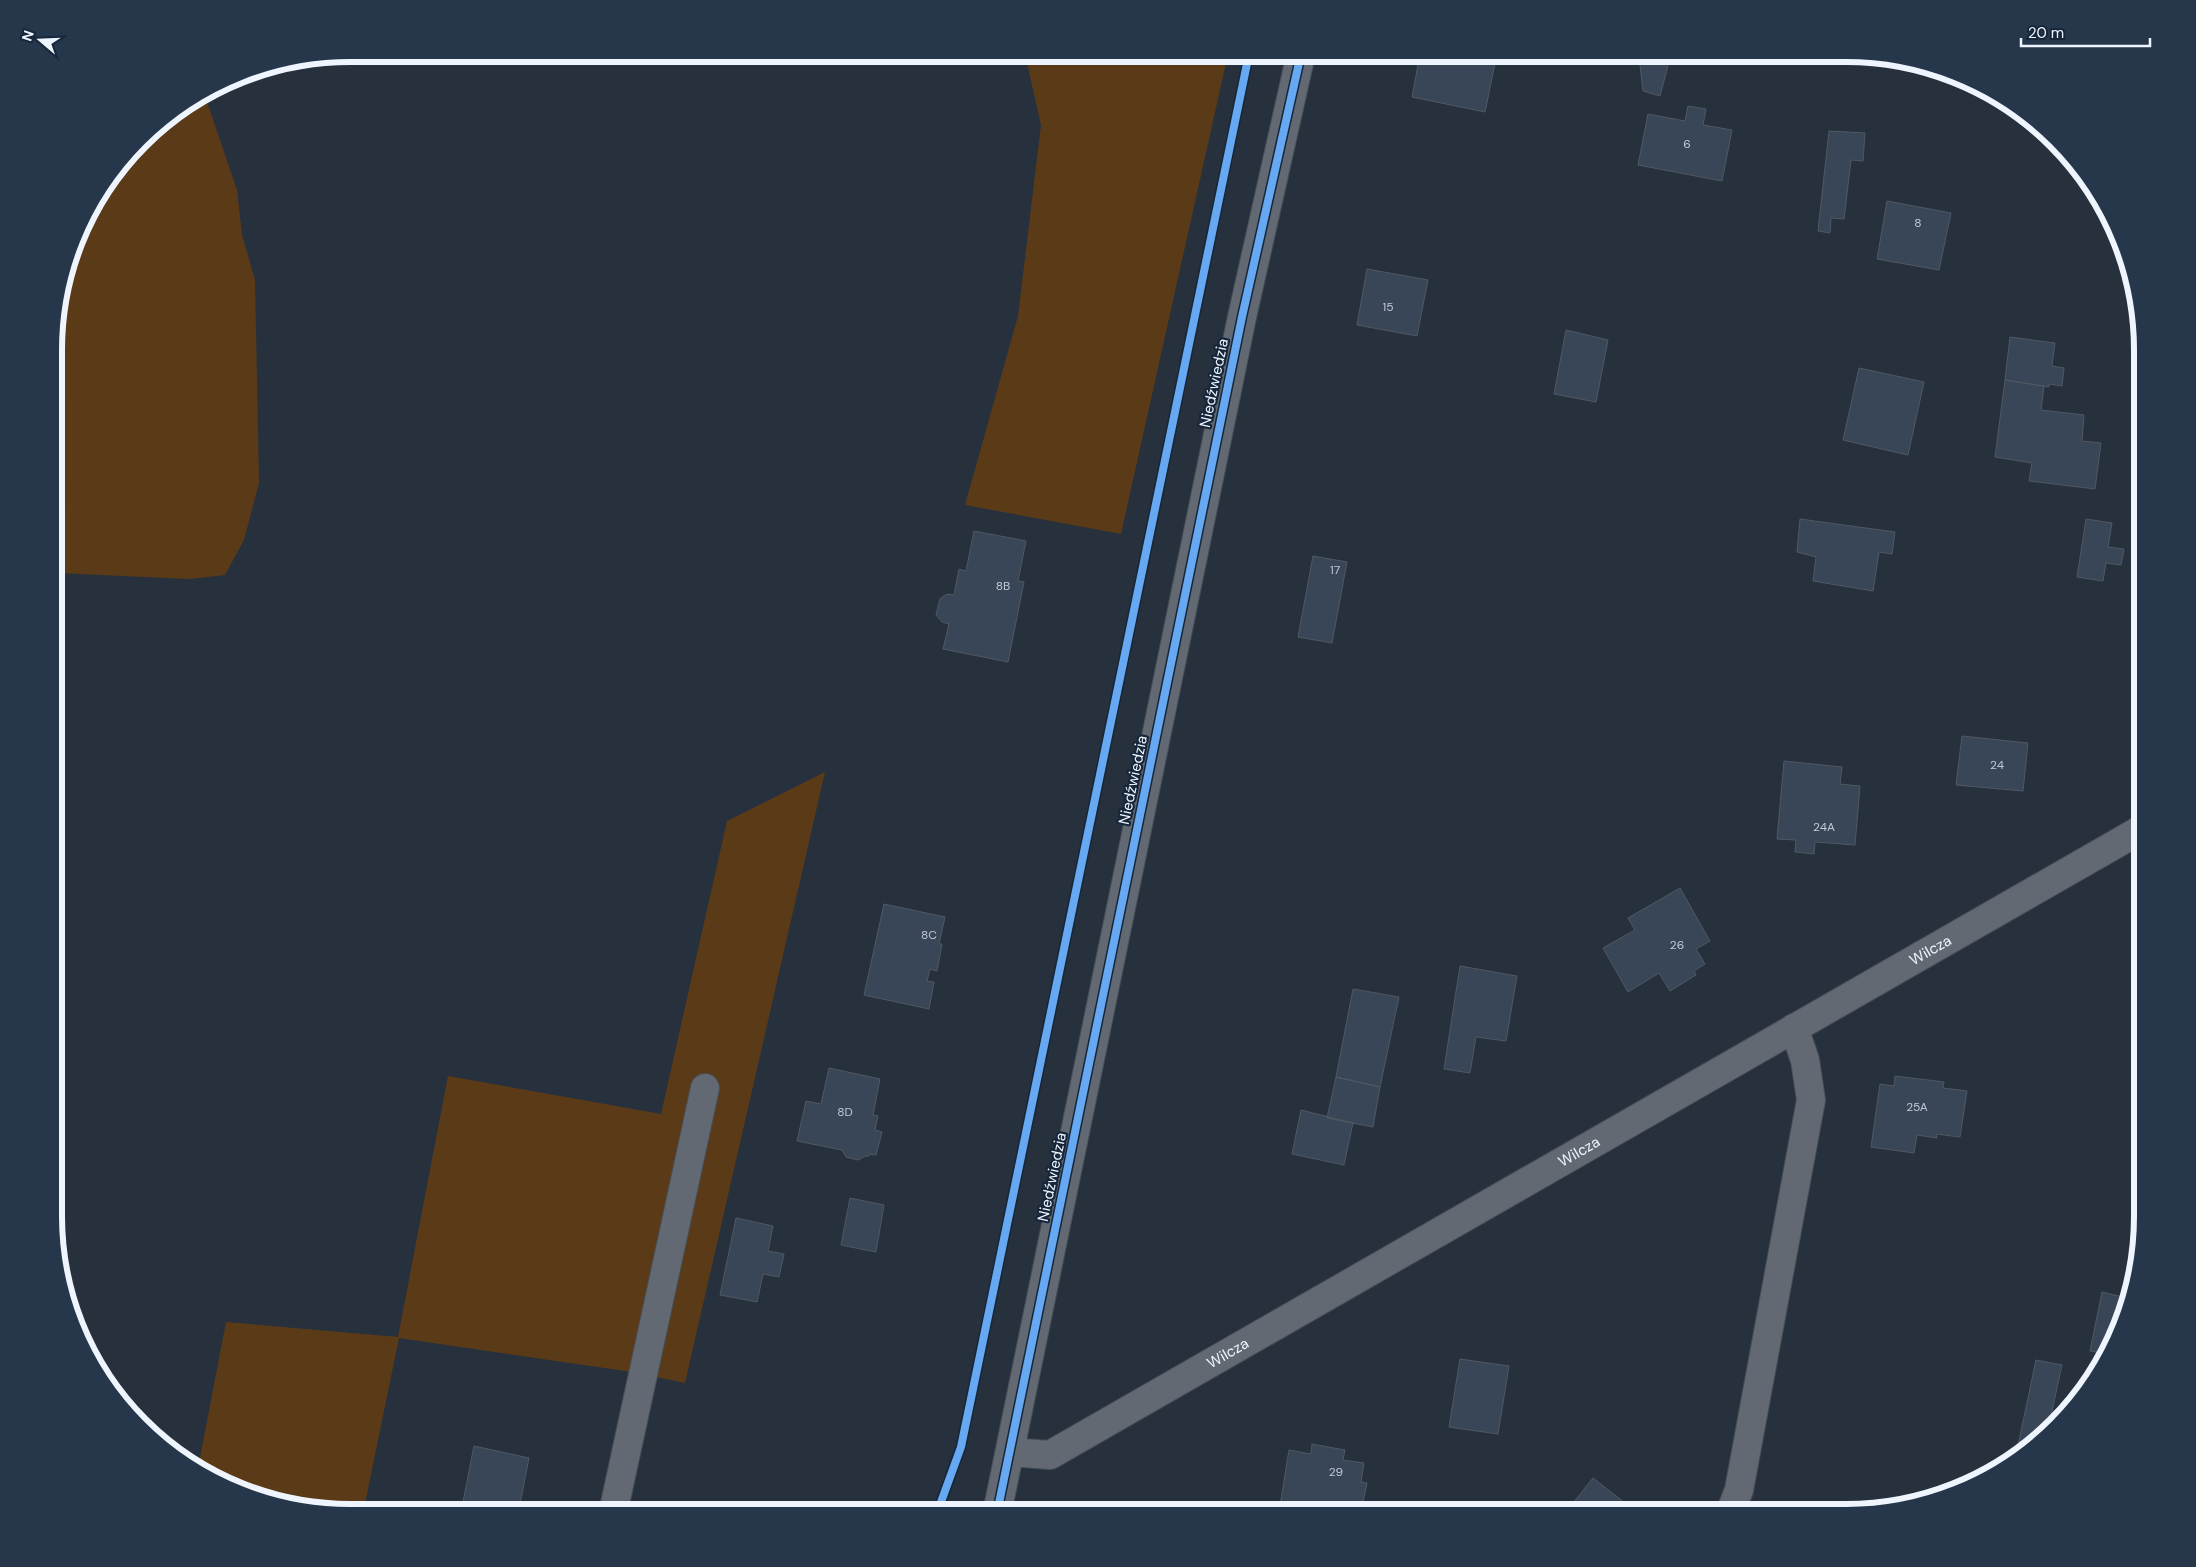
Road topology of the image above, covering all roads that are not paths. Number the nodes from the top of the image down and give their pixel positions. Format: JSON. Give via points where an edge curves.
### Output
{"nodes":[{"id":1,"x":1299,"y":63,"type":"edge"},
{"id":2,"x":2134,"y":833,"type":"edge"},
{"id":3,"x":1794,"y":1028,"type":"junction"},
{"id":4,"x":705,"y":1088,"type":"dead end"},
{"id":5,"x":1010,"y":1452,"type":"junction"},
{"id":6,"x":615,"y":1504,"type":"edge"},
{"id":7,"x":999,"y":1504,"type":"edge"},
{"id":8,"x":1734,"y":1504,"type":"edge"}],
"edges":[{"from":1,"to":5,"type":"street","name":"Niedźwiedzia","via":[[1242,317]]},
{"from":2,"to":3,"type":"street","name":"Wilcza"},
{"from":3,"to":5,"type":"street","name":"Wilcza","via":[[1050,1455]]},
{"from":3,"to":8,"type":"street","via":[[1806,1060],[1811,1100],[1739,1490]]},
{"from":4,"to":6,"type":"street"},
{"from":5,"to":7,"type":"street","name":"Niedźwiedzia"}]}
